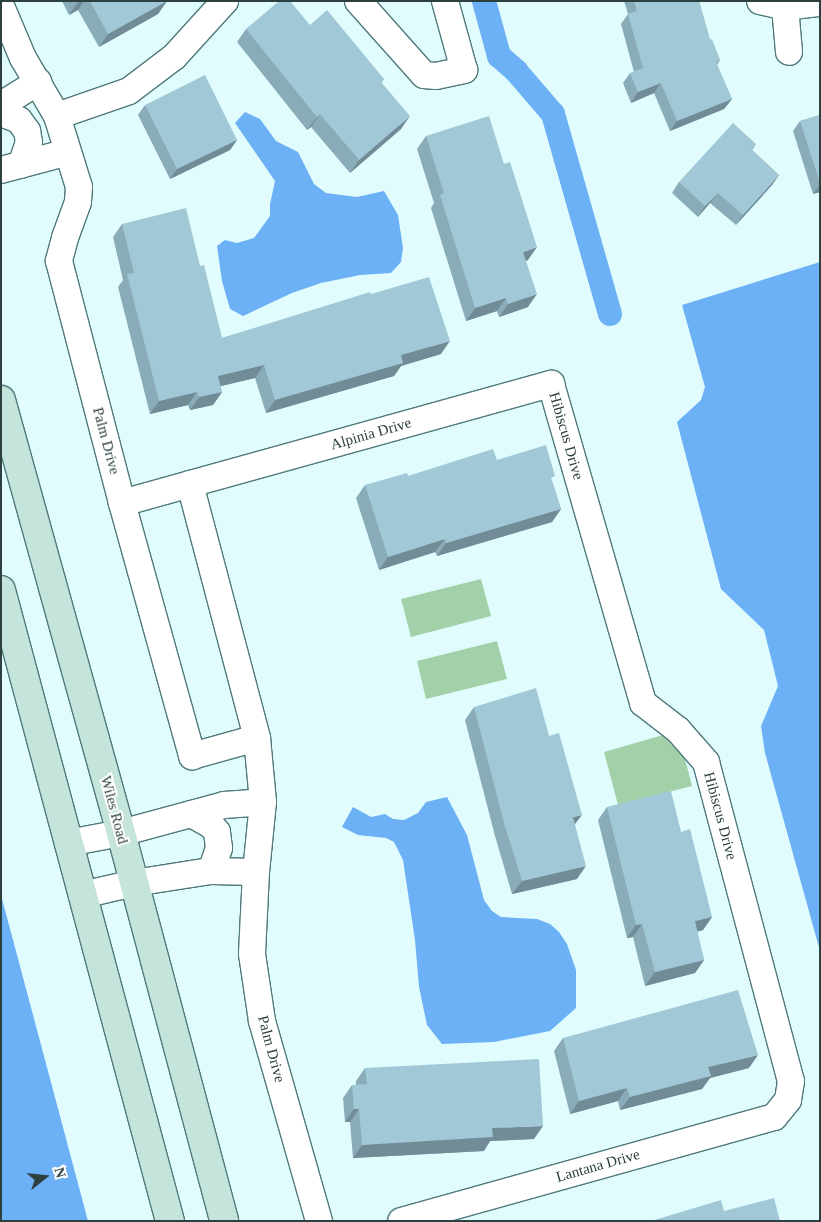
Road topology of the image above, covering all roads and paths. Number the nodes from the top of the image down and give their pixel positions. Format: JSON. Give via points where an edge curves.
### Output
{"nodes":[{"id":1,"x":225,"y":1,"type":"edge"},
{"id":2,"x":358,"y":1,"type":"edge"},
{"id":3,"x":445,"y":1,"type":"edge"},
{"id":4,"x":760,"y":1,"type":"edge"},
{"id":5,"x":820,"y":3,"type":"edge"},
{"id":6,"x":1,"y":6,"type":"edge"},
{"id":7,"x":785,"y":7,"type":"junction"},
{"id":8,"x":788,"y":52,"type":"dead end"},
{"id":9,"x":38,"y":82,"type":"junction"},
{"id":10,"x":1,"y":105,"type":"edge"},
{"id":11,"x":1,"y":114,"type":"edge"},
{"id":12,"x":57,"y":116,"type":"junction"},
{"id":13,"x":68,"y":152,"type":"junction"},
{"id":14,"x":11,"y":168,"type":"edge"},
{"id":15,"x":551,"y":384,"type":"joint"},
{"id":16,"x":1,"y":400,"type":"edge"},
{"id":17,"x":190,"y":484,"type":"junction"},
{"id":18,"x":122,"y":503,"type":"junction"},
{"id":19,"x":1,"y":590,"type":"edge"},
{"id":20,"x":257,"y":738,"type":"junction"},
{"id":21,"x":263,"y":802,"type":"junction"},
{"id":22,"x":191,"y":814,"type":"junction"},
{"id":23,"x":121,"y":834,"type":"junction"},
{"id":24,"x":68,"y":843,"type":"junction"},
{"id":25,"x":211,"y":871,"type":"junction"},
{"id":26,"x":256,"y":872,"type":"junction"},
{"id":27,"x":134,"y":883,"type":"junction"},
{"id":28,"x":82,"y":895,"type":"junction"},
{"id":29,"x":788,"y":1100,"type":"joint"},
{"id":30,"x":170,"y":1221,"type":"edge"},
{"id":31,"x":224,"y":1221,"type":"edge"},
{"id":32,"x":319,"y":1221,"type":"edge"},
{"id":33,"x":401,"y":1221,"type":"edge"}],
"edges":[{"from":1,"to":12,"type":"street","via":[[174,56],[129,91]]},
{"from":2,"to":3,"type":"street","via":[[424,75],[436,76],[464,70]]},
{"from":4,"to":7,"type":"street"},
{"from":5,"to":7,"type":"street"},
{"from":6,"to":9,"type":"street","name":"Palm Drive","via":[[22,58]]},
{"from":7,"to":8,"type":"street"},
{"from":9,"to":10,"type":"street"},
{"from":9,"to":12,"type":"street","name":"Palm Drive"},
{"from":11,"to":14,"type":"street","via":[[19,120],[27,131],[29,142]]},
{"from":12,"to":13,"type":"street","name":"Palm Drive"},
{"from":13,"to":14,"type":"street"},
{"from":13,"to":18,"type":"street","name":"Palm Drive","via":[[79,188],[78,202],[59,261]]},
{"from":15,"to":17,"type":"street","name":"Alpinia Drive"},
{"from":15,"to":29,"type":"street","name":"Hibiscus Drive","via":[[643,703],[678,730],[706,762],[791,1081]]},
{"from":16,"to":23,"type":"main road","name":"Wiles Road"},
{"from":17,"to":18,"type":"street"},
{"from":17,"to":20,"type":"street","name":"Palm Drive"},
{"from":18,"to":20,"type":"street","name":"Palm Drive","via":[[192,756]]},
{"from":19,"to":24,"type":"main road"},
{"from":20,"to":21,"type":"street","name":"Palm Drive"},
{"from":21,"to":22,"type":"street","via":[[224,805]]},
{"from":21,"to":26,"type":"street","name":"Palm Drive"},
{"from":22,"to":23,"type":"street"},
{"from":22,"to":25,"type":"street","via":[[217,832],[219,848]]},
{"from":23,"to":24,"type":"street"},
{"from":23,"to":27,"type":"main road","name":"Wiles Road"},
{"from":24,"to":28,"type":"main road"},
{"from":25,"to":26,"type":"street"},
{"from":25,"to":27,"type":"street"},
{"from":26,"to":32,"type":"street","name":"Palm Drive","via":[[252,954],[262,1021]]},
{"from":27,"to":28,"type":"street"},
{"from":27,"to":31,"type":"main road","name":"Wiles Road"},
{"from":28,"to":30,"type":"main road"},
{"from":29,"to":33,"type":"street","name":"Lantana Drive","via":[[774,1117]]}]}
